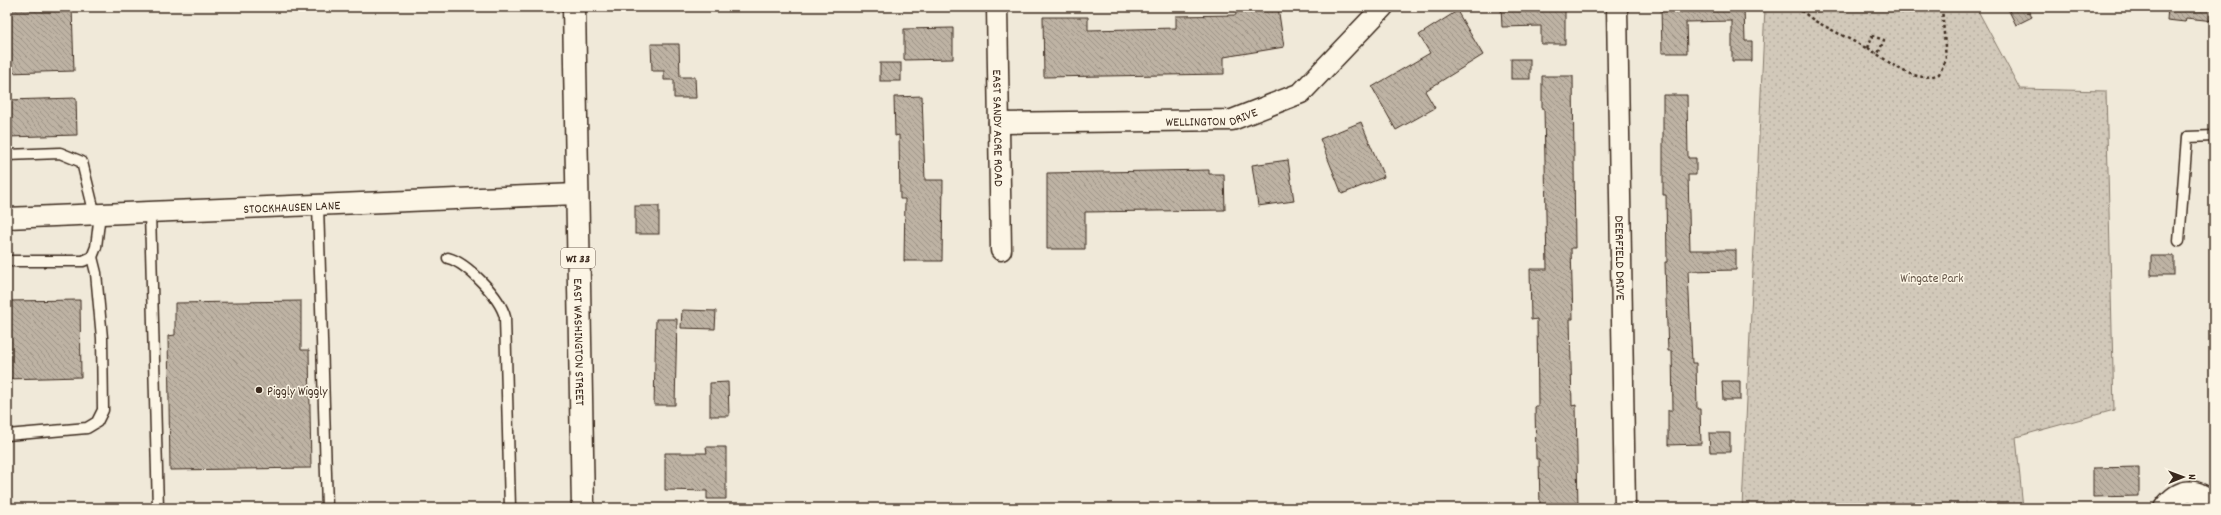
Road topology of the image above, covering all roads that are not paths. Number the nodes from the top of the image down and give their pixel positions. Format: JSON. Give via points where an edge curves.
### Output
{"nodes":[{"id":1,"x":574,"y":7,"type":"edge"},
{"id":2,"x":997,"y":7,"type":"edge"},
{"id":3,"x":1383,"y":7,"type":"edge"},
{"id":4,"x":1617,"y":7,"type":"edge"},
{"id":5,"x":999,"y":123,"type":"junction"},
{"id":6,"x":2214,"y":136,"type":"edge"},
{"id":7,"x":7,"y":155,"type":"edge"},
{"id":8,"x":577,"y":194,"type":"junction"},
{"id":9,"x":318,"y":205,"type":"junction"},
{"id":10,"x":150,"y":212,"type":"junction"},
{"id":11,"x":97,"y":215,"type":"junction"},
{"id":12,"x":7,"y":218,"type":"edge"},
{"id":13,"x":2179,"y":241,"type":"dead end"},
{"id":14,"x":1001,"y":250,"type":"dead end"},
{"id":15,"x":92,"y":257,"type":"junction"},
{"id":16,"x":448,"y":258,"type":"dead end"},
{"id":17,"x":7,"y":262,"type":"edge"},
{"id":18,"x":7,"y":434,"type":"edge"},
{"id":19,"x":2214,"y":505,"type":"edge"},
{"id":20,"x":158,"y":508,"type":"edge"},
{"id":21,"x":327,"y":508,"type":"edge"},
{"id":22,"x":510,"y":508,"type":"edge"},
{"id":23,"x":583,"y":508,"type":"edge"},
{"id":24,"x":1625,"y":508,"type":"edge"},
{"id":25,"x":2164,"y":508,"type":"edge"}],
"edges":[{"from":1,"to":8,"type":"main road","name":"EAST WASHINGTON STREET","number":"WI 33"},
{"from":2,"to":5,"type":"street","name":"EAST SANDY ACRE ROAD"},
{"from":3,"to":5,"type":"street","name":"WELLINGTON DRIVE","via":[[1301,93],[1232,120]]},
{"from":4,"to":24,"type":"street","name":"DEERFIELD DRIVE"},
{"from":5,"to":14,"type":"street","name":"EAST SANDY ACRE ROAD"},
{"from":6,"to":13,"type":"lane","via":[[2187,136]]},
{"from":7,"to":11,"type":"lane","via":[[60,153],[82,162]]},
{"from":8,"to":9,"type":"street","name":"STOCKHAUSEN LANE"},
{"from":8,"to":23,"type":"main road","name":"EAST WASHINGTON STREET","number":"WI 33"},
{"from":9,"to":10,"type":"street","name":"STOCKHAUSEN LANE"},
{"from":9,"to":21,"type":"lane"},
{"from":10,"to":11,"type":"street","name":"STOCKHAUSEN LANE"},
{"from":10,"to":20,"type":"lane"},
{"from":11,"to":12,"type":"street","name":"STOCKHAUSEN LANE"},
{"from":11,"to":15,"type":"lane"},
{"from":15,"to":17,"type":"lane","via":[[83,261]]},
{"from":15,"to":18,"type":"lane","via":[[96,273],[102,338],[103,410],[97,422],[86,428]]},
{"from":16,"to":22,"type":"lane","via":[[464,264],[500,304],[505,317]]},
{"from":19,"to":25,"type":"street","via":[[2206,497],[2195,492],[2182,492],[2171,498]]}]}
